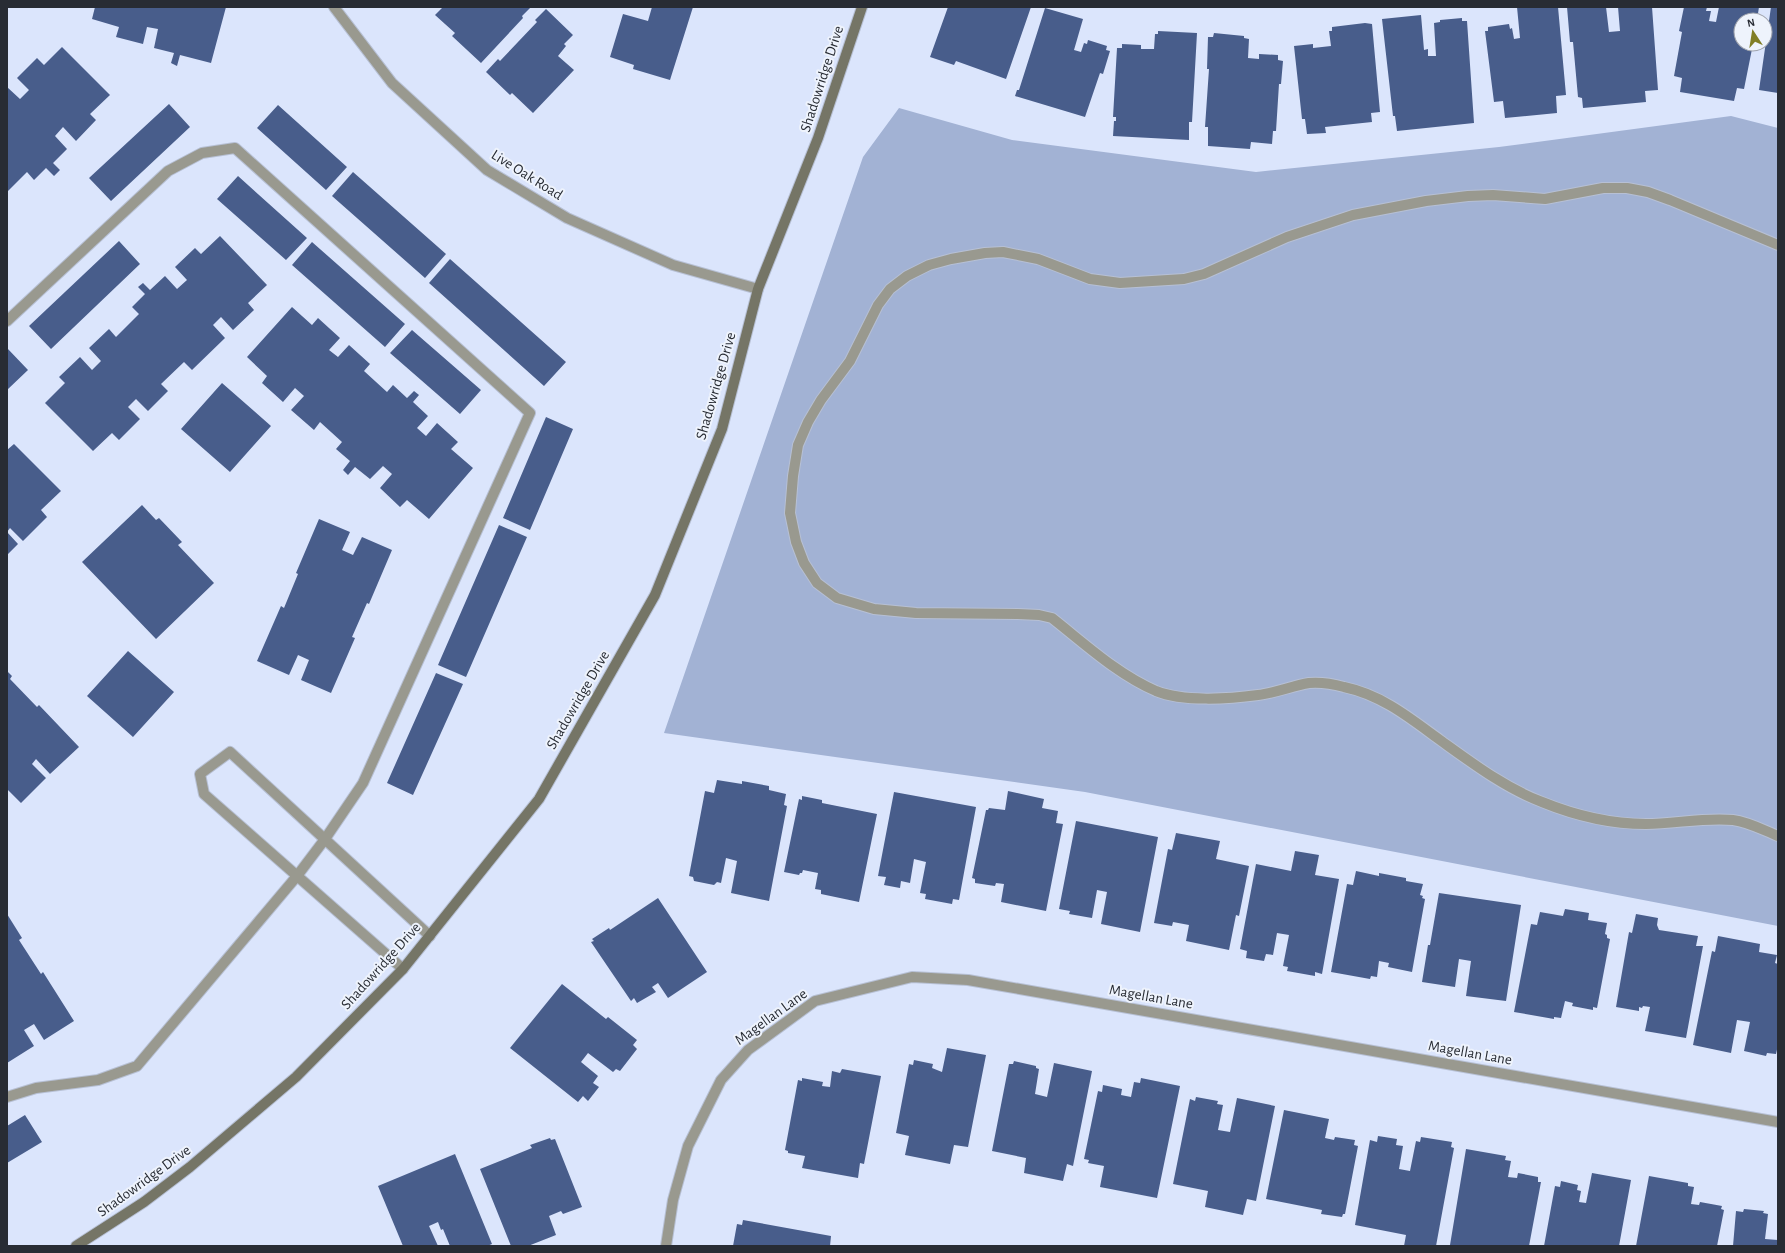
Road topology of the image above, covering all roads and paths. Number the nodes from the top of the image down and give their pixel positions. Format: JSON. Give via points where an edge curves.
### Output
{"nodes":[{"id":1,"x":334,"y":7,"type":"edge"},
{"id":2,"x":862,"y":7,"type":"edge"},
{"id":3,"x":1778,"y":245,"type":"edge"},
{"id":4,"x":758,"y":289,"type":"junction"},
{"id":5,"x":7,"y":321,"type":"edge"},
{"id":6,"x":1778,"y":836,"type":"edge"},
{"id":7,"x":325,"y":839,"type":"junction"},
{"id":8,"x":297,"y":876,"type":"junction"},
{"id":9,"x":430,"y":936,"type":"junction"},
{"id":10,"x":404,"y":969,"type":"junction"},
{"id":11,"x":7,"y":1097,"type":"edge"},
{"id":12,"x":1778,"y":1122,"type":"edge"},
{"id":13,"x":76,"y":1246,"type":"edge"},
{"id":14,"x":666,"y":1246,"type":"edge"}],
"edges":[{"from":1,"to":4,"type":"street","name":"Live Oak Road","via":[[392,83],[487,170],[567,218],[673,265]]},
{"from":2,"to":4,"type":"main road","name":"Shadowridge Drive","via":[[818,138]]},
{"from":3,"to":6,"type":"street","via":[[1648,192],[1627,188],[1603,188],[1545,199],[1468,196],[1353,215],[1287,237],[1204,274],[1184,279],[1120,283],[1090,279],[1038,259],[1003,252],[985,253],[929,265],[907,276],[890,289],[878,305],[850,361],[808,422],[798,445],[792,476],[790,513],[796,542],[804,563],[817,583],[837,598],[874,609],[916,613],[1018,614],[1052,618],[1120,671],[1157,691],[1178,696],[1260,695],[1310,683],[1345,687],[1392,705],[1474,766],[1540,802],[1590,817],[1645,824],[1735,820]]},
{"from":4,"to":9,"type":"main road","name":"Shadowridge Drive","via":[[722,429],[655,595],[539,799]]},
{"from":5,"to":7,"type":"street","via":[[168,172],[202,153],[235,148],[530,413],[363,783]]},
{"from":7,"to":8,"type":"street"},
{"from":7,"to":8,"type":"street","via":[[230,752],[200,774],[204,794]]},
{"from":7,"to":9,"type":"street"},
{"from":8,"to":10,"type":"street"},
{"from":8,"to":11,"type":"street","via":[[137,1066],[98,1080],[36,1088]]},
{"from":9,"to":10,"type":"main road","name":"Shadowridge Drive"},
{"from":10,"to":13,"type":"main road","name":"Shadowridge Drive","via":[[296,1077],[242,1124],[144,1202]]},
{"from":12,"to":14,"type":"street","name":"Magellan Lane","via":[[968,980],[912,977],[815,1001],[744,1055],[721,1080],[688,1146],[673,1200]]}]}
